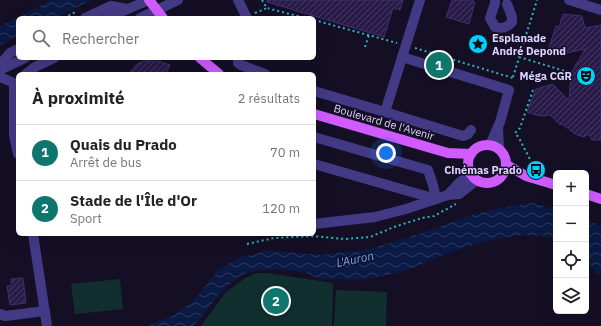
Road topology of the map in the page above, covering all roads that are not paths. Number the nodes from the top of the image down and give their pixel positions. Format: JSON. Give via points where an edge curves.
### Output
{"nodes":[{"id":1,"x":149,"y":0,"type":"edge"},
{"id":2,"x":178,"y":0,"type":"edge"},
{"id":3,"x":238,"y":0,"type":"edge"},
{"id":4,"x":420,"y":0,"type":"edge"},
{"id":5,"x":495,"y":0,"type":"edge"},
{"id":6,"x":569,"y":0,"type":"edge"},
{"id":7,"x":507,"y":4,"type":"dead end"},
{"id":8,"x":126,"y":10,"type":"junction"},
{"id":9,"x":601,"y":10,"type":"edge"},
{"id":10,"x":160,"y":14,"type":"edge"},
{"id":11,"x":89,"y":16,"type":"edge"},
{"id":12,"x":112,"y":16,"type":"edge"},
{"id":13,"x":150,"y":16,"type":"edge"},
{"id":14,"x":246,"y":16,"type":"edge"},
{"id":15,"x":16,"y":50,"type":"edge"},
{"id":16,"x":402,"y":58,"type":"junction"},
{"id":17,"x":21,"y":60,"type":"edge"},
{"id":18,"x":50,"y":60,"type":"edge"},
{"id":19,"x":202,"y":60,"type":"edge"},
{"id":20,"x":238,"y":60,"type":"edge"},
{"id":21,"x":0,"y":64,"type":"edge"},
{"id":22,"x":0,"y":70,"type":"edge"},
{"id":23,"x":29,"y":72,"type":"edge"},
{"id":24,"x":217,"y":72,"type":"edge"},
{"id":25,"x":260,"y":72,"type":"edge"},
{"id":26,"x":0,"y":77,"type":"edge"},
{"id":27,"x":16,"y":82,"type":"edge"},
{"id":28,"x":316,"y":92,"type":"edge"},
{"id":29,"x":385,"y":112,"type":"junction"},
{"id":30,"x":316,"y":115,"type":"edge"},
{"id":31,"x":498,"y":126,"type":"junction"},
{"id":32,"x":471,"y":130,"type":"dead end"},
{"id":33,"x":316,"y":138,"type":"edge"},
{"id":34,"x":16,"y":144,"type":"edge"},
{"id":35,"x":490,"y":145,"type":"junction"},
{"id":36,"x":499,"y":149,"type":"junction"},
{"id":37,"x":448,"y":153,"type":"junction"},
{"id":38,"x":471,"y":154,"type":"junction"},
{"id":39,"x":316,"y":165,"type":"edge"},
{"id":40,"x":507,"y":165,"type":"junction"},
{"id":41,"x":472,"y":173,"type":"junction"},
{"id":42,"x":502,"y":176,"type":"junction"},
{"id":43,"x":531,"y":177,"type":"junction"},
{"id":44,"x":553,"y":184,"type":"edge"},
{"id":45,"x":589,"y":195,"type":"edge"},
{"id":46,"x":436,"y":199,"type":"junction"},
{"id":47,"x":601,"y":199,"type":"edge"},
{"id":48,"x":316,"y":224,"type":"edge"},
{"id":49,"x":33,"y":236,"type":"edge"},
{"id":50,"x":43,"y":312,"type":"junction"},
{"id":51,"x":0,"y":314,"type":"edge"},
{"id":52,"x":45,"y":326,"type":"edge"}],
"edges":[{"from":1,"to":8,"type":"street"},
{"from":1,"to":10,"type":"main road"},
{"from":2,"to":10,"type":"street"},
{"from":3,"to":14,"type":"street"},
{"from":4,"to":16,"type":"street"},
{"from":5,"to":7,"type":"street","via":[[490,18],[495,27],[505,28],[512,22]]},
{"from":6,"to":9,"type":"street"},
{"from":8,"to":11,"type":"street","via":[[111,6]]},
{"from":8,"to":12,"type":"street"},
{"from":10,"to":13,"type":"street"},
{"from":15,"to":21,"type":"street"},
{"from":16,"to":29,"type":"street"},
{"from":16,"to":31,"type":"street","via":[[510,90]]},
{"from":17,"to":22,"type":"street"},
{"from":18,"to":23,"type":"street"},
{"from":19,"to":24,"type":"main road"},
{"from":20,"to":25,"type":"street","via":[[238,63]]},
{"from":26,"to":27,"type":"street"},
{"from":27,"to":34,"type":"street"},
{"from":28,"to":29,"type":"street"},
{"from":29,"to":32,"type":"street","via":[[463,136]]},
{"from":30,"to":37,"type":"main road","name":"Boulevard de l'Avenir"},
{"from":31,"to":35,"type":"street"},
{"from":31,"to":36,"type":"street"},
{"from":33,"to":46,"type":"street","via":[[428,170]]},
{"from":35,"to":36,"type":"main road"},
{"from":35,"to":38,"type":"main road","via":[[477,148]]},
{"from":36,"to":40,"type":"main road","via":[[504,153]]},
{"from":37,"to":38,"type":"main road","name":"Boulevard de l'Avenir"},
{"from":37,"to":41,"type":"main road","name":"Boulevard de l'Avenir"},
{"from":38,"to":41,"type":"main road","via":[[468,160]]},
{"from":39,"to":46,"type":"street"},
{"from":40,"to":42,"type":"main road"},
{"from":40,"to":43,"type":"main road"},
{"from":41,"to":42,"type":"main road","via":[[484,183],[492,183]]},
{"from":41,"to":46,"type":"street","via":[[448,195]]},
{"from":42,"to":43,"type":"main road"},
{"from":43,"to":44,"type":"main road"},
{"from":45,"to":47,"type":"main road"},
{"from":46,"to":48,"type":"street","via":[[375,216]]},
{"from":49,"to":50,"type":"street"},
{"from":50,"to":51,"type":"street","via":[[5,316]]},
{"from":50,"to":52,"type":"street"}]}
